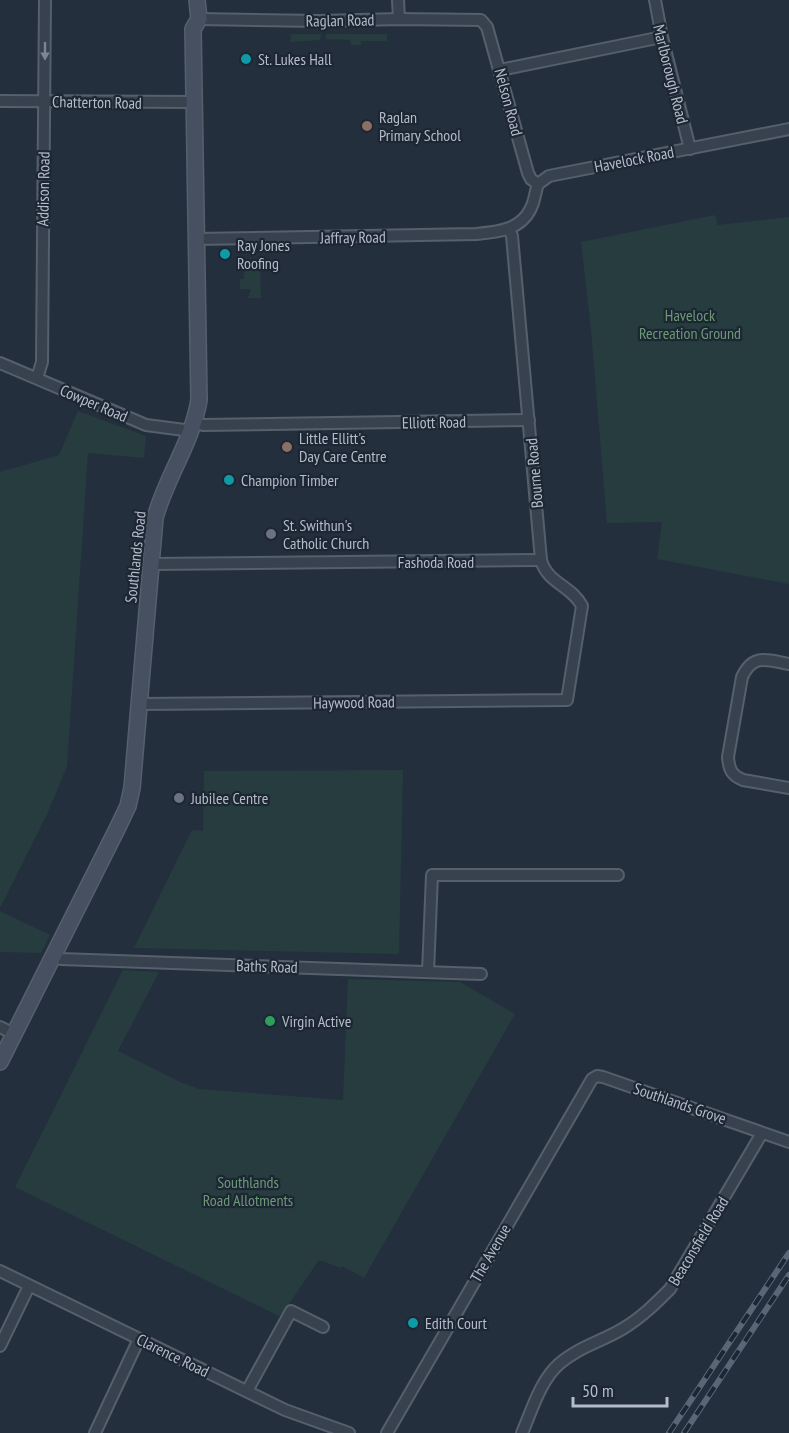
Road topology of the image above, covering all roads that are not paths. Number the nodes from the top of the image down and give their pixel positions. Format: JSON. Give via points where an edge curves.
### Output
{"nodes":[{"id":1,"x":45,"y":0,"type":"edge"},
{"id":2,"x":197,"y":0,"type":"edge"},
{"id":3,"x":398,"y":0,"type":"edge"},
{"id":4,"x":655,"y":0,"type":"edge"},
{"id":5,"x":199,"y":19,"type":"junction"},
{"id":6,"x":399,"y":19,"type":"junction"},
{"id":7,"x":481,"y":20,"type":"joint"},
{"id":8,"x":662,"y":37,"type":"junction"},
{"id":9,"x":501,"y":70,"type":"junction"},
{"id":10,"x":0,"y":101,"type":"edge"},
{"id":11,"x":44,"y":101,"type":"junction"},
{"id":12,"x":194,"y":102,"type":"junction"},
{"id":13,"x":789,"y":129,"type":"edge"},
{"id":14,"x":690,"y":149,"type":"junction"},
{"id":15,"x":538,"y":184,"type":"junction"},
{"id":16,"x":509,"y":229,"type":"junction"},
{"id":17,"x":196,"y":239,"type":"junction"},
{"id":18,"x":0,"y":363,"type":"edge"},
{"id":19,"x":37,"y":378,"type":"junction"},
{"id":20,"x":530,"y":420,"type":"junction"},
{"id":21,"x":194,"y":427,"type":"junction"},
{"id":22,"x":541,"y":560,"type":"junction"},
{"id":23,"x":151,"y":564,"type":"junction"},
{"id":24,"x":789,"y":664,"type":"edge"},
{"id":25,"x":140,"y":704,"type":"junction"},
{"id":26,"x":789,"y":788,"type":"edge"},
{"id":27,"x":618,"y":875,"type":"dead end"},
{"id":28,"x":54,"y":956,"type":"junction"},
{"id":29,"x":428,"y":972,"type":"junction"},
{"id":30,"x":481,"y":974,"type":"dead end"},
{"id":31,"x":7,"y":1031,"type":"edge"},
{"id":32,"x":0,"y":1062,"type":"edge"},
{"id":33,"x":597,"y":1076,"type":"joint"},
{"id":34,"x":762,"y":1132,"type":"junction"},
{"id":35,"x":789,"y":1142,"type":"edge"},
{"id":36,"x":0,"y":1271,"type":"edge"},
{"id":37,"x":29,"y":1286,"type":"junction"},
{"id":38,"x":323,"y":1327,"type":"dead end"},
{"id":39,"x":138,"y":1339,"type":"junction"},
{"id":40,"x":0,"y":1346,"type":"edge"},
{"id":41,"x":247,"y":1391,"type":"junction"},
{"id":42,"x":95,"y":1433,"type":"edge"},
{"id":43,"x":349,"y":1433,"type":"edge"},
{"id":44,"x":387,"y":1433,"type":"edge"},
{"id":45,"x":522,"y":1433,"type":"edge"}],
"edges":[{"from":1,"to":11,"type":"street","name":"Addison Road","one_way":true},
{"from":2,"to":5,"type":"street","name":"Southlands Road"},
{"from":3,"to":6,"type":"street"},
{"from":4,"to":8,"type":"street","name":"Marlborough Road"},
{"from":5,"to":6,"type":"street","name":"Raglan Road"},
{"from":5,"to":12,"type":"street","name":"Southlands Road","via":[[192,29]]},
{"from":6,"to":7,"type":"street","name":"Raglan Road"},
{"from":7,"to":9,"type":"street","name":"Nelson Road","via":[[488,27]]},
{"from":8,"to":9,"type":"street"},
{"from":8,"to":14,"type":"street","name":"Marlborough Road"},
{"from":9,"to":15,"type":"street","name":"Nelson Road","via":[[528,173]]},
{"from":10,"to":11,"type":"street","name":"Chatterton Road"},
{"from":11,"to":12,"type":"street","name":"Chatterton Road"},
{"from":11,"to":19,"type":"street","name":"Addison Road","via":[[42,362]]},
{"from":12,"to":17,"type":"street","name":"Southlands Road"},
{"from":13,"to":14,"type":"street","name":"Havelock Road"},
{"from":14,"to":15,"type":"street","name":"Havelock Road","via":[[549,176]]},
{"from":15,"to":16,"type":"street","via":[[530,210],[519,224]]},
{"from":16,"to":17,"type":"street","name":"Jaffray Road","via":[[476,234]]},
{"from":16,"to":20,"type":"street","name":"Bourne Road"},
{"from":17,"to":21,"type":"street","name":"Southlands Road","via":[[199,400]]},
{"from":18,"to":19,"type":"street","name":"Cowper Road"},
{"from":19,"to":21,"type":"street","name":"Cowper Road","via":[[146,425]]},
{"from":20,"to":21,"type":"street","name":"Elliott Road"},
{"from":20,"to":22,"type":"street","name":"Bourne Road"},
{"from":21,"to":23,"type":"street","name":"Southlands Road","via":[[160,500]]},
{"from":22,"to":23,"type":"street","name":"Fashoda Road"},
{"from":22,"to":25,"type":"street","name":"Haywood Road","via":[[549,576],[576,596],[582,606],[567,700]]},
{"from":23,"to":25,"type":"street","name":"Southlands Road"},
{"from":24,"to":26,"type":"street","via":[[758,660],[749,665],[742,677],[728,757],[736,778]]},
{"from":25,"to":28,"type":"street","name":"Southlands Road","via":[[128,806]]},
{"from":27,"to":29,"type":"street","via":[[432,875]]},
{"from":28,"to":29,"type":"street","name":"Baths Road"},
{"from":28,"to":31,"type":"street","name":"Southlands Road"},
{"from":29,"to":30,"type":"street","name":"Baths Road"},
{"from":31,"to":32,"type":"street","name":"Southlands Road"},
{"from":33,"to":34,"type":"street","name":"Southlands Grove"},
{"from":33,"to":44,"type":"street","name":"The Avenue","via":[[587,1087]]},
{"from":34,"to":35,"type":"street","name":"Southlands Grove"},
{"from":34,"to":45,"type":"street","name":"Beaconsfield Road","via":[[670,1288],[624,1329],[558,1365],[544,1383]]},
{"from":36,"to":37,"type":"street","name":"Clarence Road"},
{"from":37,"to":39,"type":"street","name":"Clarence Road"},
{"from":37,"to":40,"type":"street"},
{"from":38,"to":41,"type":"street","via":[[291,1311]]},
{"from":39,"to":41,"type":"street","name":"Clarence Road"},
{"from":39,"to":42,"type":"street"},
{"from":41,"to":43,"type":"street","name":"Clarence Road","via":[[285,1410]]}]}
